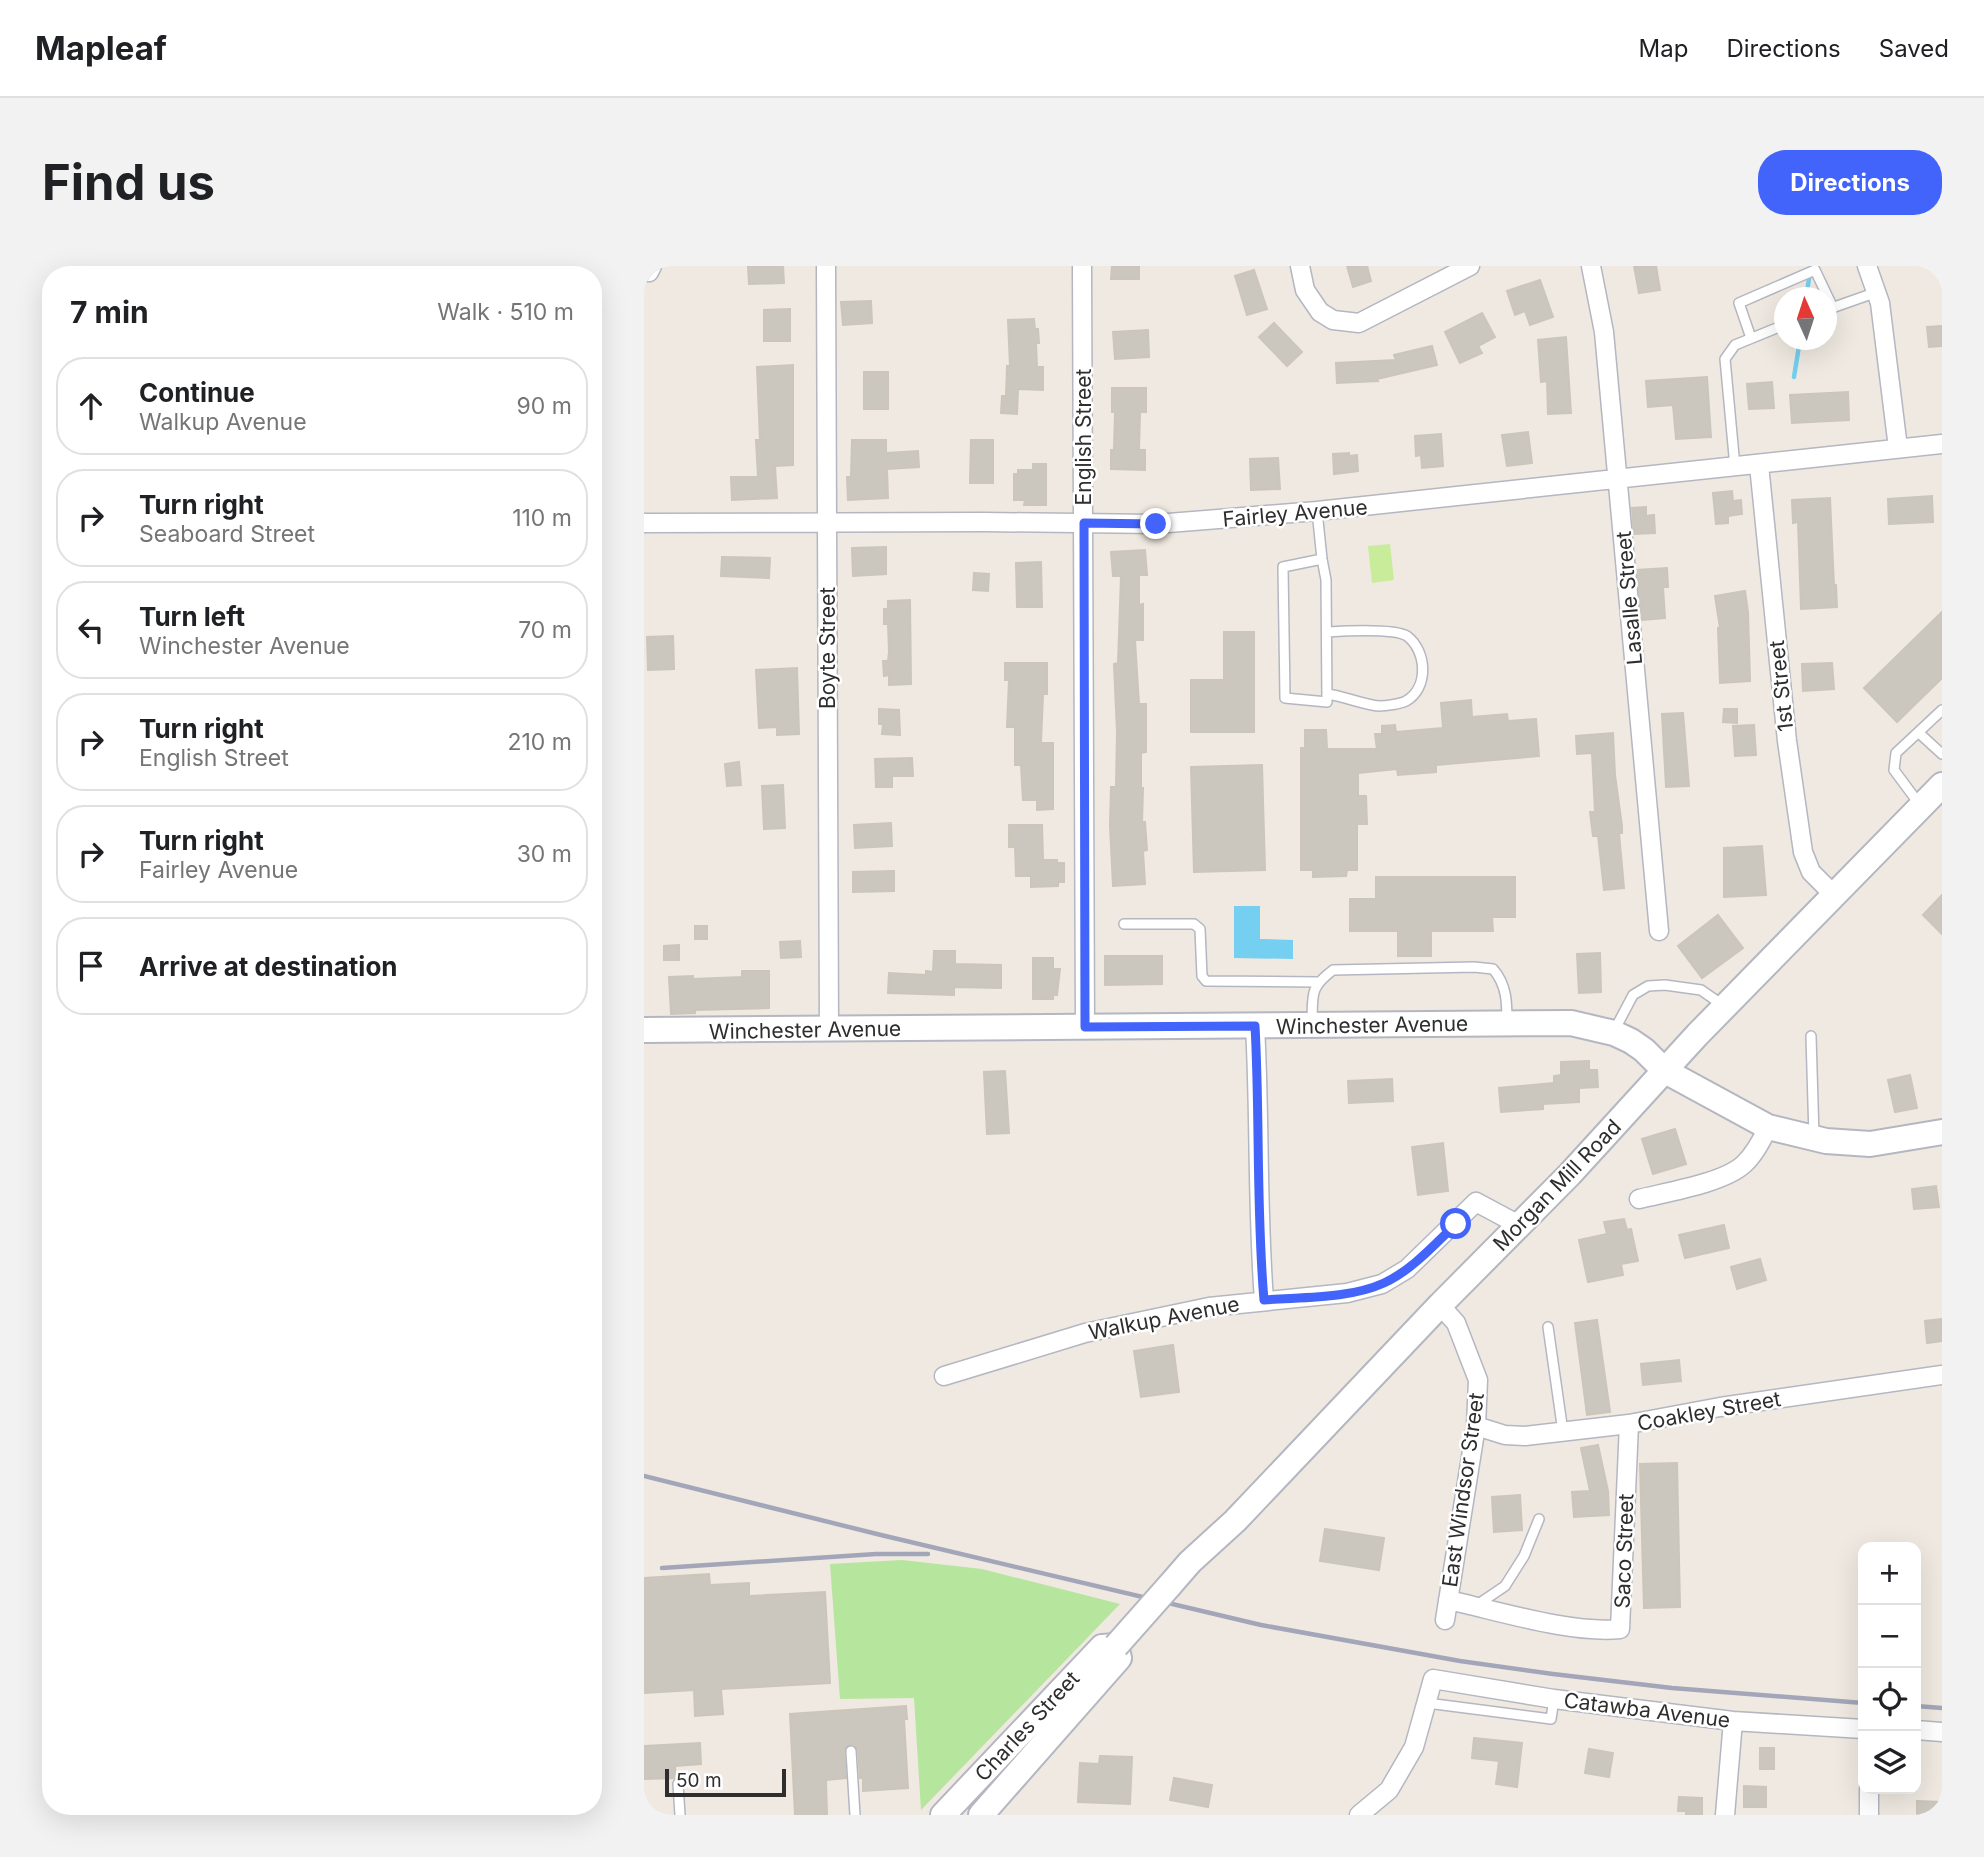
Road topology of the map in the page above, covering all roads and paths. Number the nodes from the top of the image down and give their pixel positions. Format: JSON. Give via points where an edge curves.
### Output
{"nodes":[{"id":1,"x":652,"y":266,"type":"edge"},
{"id":2,"x":826,"y":266,"type":"edge"},
{"id":3,"x":1082,"y":266,"type":"edge"},
{"id":4,"x":1300,"y":266,"type":"edge"},
{"id":5,"x":1470,"y":266,"type":"edge"},
{"id":6,"x":1591,"y":266,"type":"edge"},
{"id":7,"x":1867,"y":266,"type":"edge"},
{"id":8,"x":644,"y":272,"type":"edge"},
{"id":9,"x":1776,"y":287,"type":"edge"},
{"id":10,"x":1822,"y":287,"type":"edge"},
{"id":11,"x":1774,"y":288,"type":"edge"},
{"id":12,"x":1877,"y":292,"type":"junction"},
{"id":13,"x":1837,"y":306,"type":"edge"},
{"id":14,"x":1774,"y":330,"type":"edge"},
{"id":15,"x":1751,"y":338,"type":"junction"},
{"id":16,"x":1942,"y":444,"type":"edge"},
{"id":17,"x":1898,"y":449,"type":"junction"},
{"id":18,"x":1759,"y":465,"type":"junction"},
{"id":19,"x":1735,"y":467,"type":"junction"},
{"id":20,"x":1618,"y":480,"type":"junction"},
{"id":21,"x":1317,"y":512,"type":"junction"},
{"id":22,"x":644,"y":523,"type":"edge"},
{"id":23,"x":827,"y":523,"type":"junction"},
{"id":24,"x":1084,"y":523,"type":"junction"},
{"id":25,"x":1322,"y":559,"type":"junction"},
{"id":26,"x":1327,"y":632,"type":"junction"},
{"id":27,"x":1327,"y":694,"type":"junction"},
{"id":28,"x":1942,"y":710,"type":"edge"},
{"id":29,"x":1919,"y":733,"type":"junction"},
{"id":30,"x":1942,"y":754,"type":"edge"},
{"id":31,"x":1942,"y":785,"type":"edge"},
{"id":32,"x":1921,"y":806,"type":"junction"},
{"id":33,"x":1835,"y":895,"type":"junction"},
{"id":34,"x":1124,"y":924,"type":"dead end"},
{"id":35,"x":1659,"y":931,"type":"dead end"},
{"id":36,"x":1318,"y":982,"type":"junction"},
{"id":37,"x":1725,"y":1007,"type":"junction"},
{"id":38,"x":1312,"y":1025,"type":"junction"},
{"id":39,"x":1507,"y":1025,"type":"junction"},
{"id":40,"x":1255,"y":1026,"type":"junction"},
{"id":41,"x":1085,"y":1027,"type":"junction"},
{"id":42,"x":644,"y":1030,"type":"edge"},
{"id":43,"x":829,"y":1030,"type":"junction"},
{"id":44,"x":1614,"y":1033,"type":"junction"},
{"id":45,"x":1811,"y":1036,"type":"dead end"},
{"id":46,"x":1665,"y":1071,"type":"junction"},
{"id":47,"x":1768,"y":1127,"type":"junction"},
{"id":48,"x":1942,"y":1132,"type":"edge"},
{"id":49,"x":1814,"y":1139,"type":"junction"},
{"id":50,"x":1639,"y":1199,"type":"dead end"},
{"id":51,"x":1519,"y":1225,"type":"junction"},
{"id":52,"x":1264,"y":1300,"type":"junction"},
{"id":53,"x":1440,"y":1305,"type":"junction"},
{"id":54,"x":1548,"y":1327,"type":"dead end"},
{"id":55,"x":1942,"y":1375,"type":"edge"},
{"id":56,"x":944,"y":1376,"type":"dead end"},
{"id":57,"x":1629,"y":1424,"type":"junction"},
{"id":58,"x":1476,"y":1426,"type":"junction"},
{"id":59,"x":1563,"y":1432,"type":"junction"},
{"id":60,"x":1539,"y":1519,"type":"dead end"},
{"id":61,"x":1170,"y":1585,"type":"joint"},
{"id":62,"x":1448,"y":1600,"type":"junction"},
{"id":63,"x":1476,"y":1606,"type":"junction"},
{"id":64,"x":1445,"y":1620,"type":"dead end"},
{"id":65,"x":1116,"y":1646,"type":"junction"},
{"id":66,"x":1555,"y":1699,"type":"junction"},
{"id":67,"x":1427,"y":1703,"type":"junction"},
{"id":68,"x":1733,"y":1721,"type":"junction"},
{"id":69,"x":1858,"y":1729,"type":"edge"},
{"id":70,"x":1921,"y":1730,"type":"edge"},
{"id":71,"x":1942,"y":1731,"type":"edge"},
{"id":72,"x":1023,"y":1732,"type":"junction"},
{"id":73,"x":851,"y":1751,"type":"dead end"},
{"id":74,"x":678,"y":1784,"type":"dead end"},
{"id":75,"x":1869,"y":1794,"type":"edge"},
{"id":76,"x":680,"y":1815,"type":"edge"},
{"id":77,"x":855,"y":1815,"type":"edge"},
{"id":78,"x":943,"y":1815,"type":"edge"},
{"id":79,"x":960,"y":1815,"type":"edge"},
{"id":80,"x":981,"y":1815,"type":"edge"},
{"id":81,"x":1359,"y":1815,"type":"edge"},
{"id":82,"x":1725,"y":1815,"type":"edge"},
{"id":83,"x":1869,"y":1815,"type":"edge"}],
"edges":[{"from":1,"to":8,"type":"street"},
{"from":2,"to":23,"type":"street","name":"Boyte Street"},
{"from":3,"to":24,"type":"street","name":"English Street"},
{"from":4,"to":5,"type":"street","via":[[1305,290],[1320,312],[1333,320],[1359,323]]},
{"from":6,"to":20,"type":"street","name":"Lasalle Street","via":[[1604,332]]},
{"from":7,"to":12,"type":"street"},
{"from":9,"to":10,"type":"lane","via":[[1815,270]]},
{"from":11,"to":15,"type":"lane","via":[[1739,303]]},
{"from":12,"to":13,"type":"lane"},
{"from":12,"to":17,"type":"street"},
{"from":14,"to":15,"type":"lane"},
{"from":15,"to":19,"type":"lane","via":[[1735,345],[1725,359]]},
{"from":16,"to":17,"type":"street","name":"Fairley Avenue"},
{"from":17,"to":18,"type":"street","name":"Fairley Avenue"},
{"from":18,"to":19,"type":"street","name":"Fairley Avenue"},
{"from":18,"to":33,"type":"street","name":"1st Street","via":[[1802,852],[1811,872]]},
{"from":19,"to":20,"type":"street","name":"Fairley Avenue"},
{"from":20,"to":21,"type":"street","name":"Fairley Avenue"},
{"from":20,"to":35,"type":"street","name":"Lasalle Street"},
{"from":21,"to":24,"type":"street","name":"Fairley Avenue","via":[[1156,524]]},
{"from":21,"to":25,"type":"lane"},
{"from":22,"to":23,"type":"street","name":"Fairley Avenue"},
{"from":23,"to":24,"type":"street","name":"Fairley Avenue"},
{"from":23,"to":43,"type":"street","name":"Boyte Street"},
{"from":24,"to":41,"type":"street","name":"English Street"},
{"from":25,"to":26,"type":"lane"},
{"from":25,"to":27,"type":"lane","via":[[1283,568],[1285,698],[1327,702]]},
{"from":26,"to":27,"type":"lane"},
{"from":26,"to":27,"type":"lane","via":[[1405,635],[1418,649],[1423,677],[1405,701],[1392,704],[1379,706]]},
{"from":28,"to":29,"type":"lane"},
{"from":29,"to":30,"type":"lane"},
{"from":29,"to":32,"type":"lane","via":[[1896,753],[1894,770]]},
{"from":31,"to":32,"type":"main road","name":"Morgan Mill Road"},
{"from":32,"to":33,"type":"main road","name":"Morgan Mill Road"},
{"from":33,"to":37,"type":"main road","name":"Morgan Mill Road"},
{"from":34,"to":36,"type":"lane","via":[[1194,924],[1200,929],[1206,981]]},
{"from":36,"to":38,"type":"lane","via":[[1313,991]]},
{"from":36,"to":39,"type":"lane","via":[[1333,970],[1493,969],[1502,979]]},
{"from":37,"to":44,"type":"lane","via":[[1701,990],[1648,986],[1633,995]]},
{"from":37,"to":46,"type":"main road","name":"Morgan Mill Road"},
{"from":38,"to":39,"type":"main road","name":"Winchester Avenue"},
{"from":38,"to":40,"type":"main road","name":"Winchester Avenue"},
{"from":39,"to":44,"type":"main road","name":"Winchester Avenue","via":[[1571,1023]]},
{"from":40,"to":41,"type":"main road","name":"Winchester Avenue"},
{"from":40,"to":52,"type":"street"},
{"from":41,"to":43,"type":"main road","name":"Winchester Avenue"},
{"from":42,"to":43,"type":"main road","name":"Winchester Avenue"},
{"from":44,"to":46,"type":"main road","name":"Winchester Avenue","via":[[1644,1050]]},
{"from":45,"to":49,"type":"lane"},
{"from":46,"to":47,"type":"main road"},
{"from":46,"to":51,"type":"main road","name":"Morgan Mill Road"},
{"from":47,"to":49,"type":"main road"},
{"from":47,"to":50,"type":"street","via":[[1744,1164],[1725,1177]]},
{"from":48,"to":49,"type":"main road","via":[[1870,1144]]},
{"from":51,"to":52,"type":"street","name":"Walkup Avenue","via":[[1476,1202],[1407,1269],[1382,1284],[1347,1293]]},
{"from":51,"to":53,"type":"main road","name":"Morgan Mill Road"},
{"from":52,"to":56,"type":"street","name":"Walkup Avenue","via":[[1085,1333]]},
{"from":53,"to":58,"type":"street","name":"East Windsor Street","via":[[1456,1323],[1478,1380]]},
{"from":53,"to":61,"type":"main road","name":"Morgan Mill Road"},
{"from":54,"to":59,"type":"lane"},
{"from":55,"to":57,"type":"street","name":"Coakley Street"},
{"from":57,"to":59,"type":"street","name":"Coakley Street"},
{"from":57,"to":63,"type":"street","name":"Saco Street","via":[[1620,1629],[1599,1631]]},
{"from":58,"to":59,"type":"street","name":"Coakley Street","via":[[1505,1435]]},
{"from":58,"to":62,"type":"street","name":"East Windsor Street"},
{"from":60,"to":63,"type":"lane","via":[[1505,1586]]},
{"from":61,"to":65,"type":"main road","name":"Charles Street","bridge":true},
{"from":62,"to":63,"type":"street","name":"Saco Street"},
{"from":62,"to":64,"type":"street","name":"East Windsor Street"},
{"from":65,"to":72,"type":"main road","name":"Charles Street","via":[[1102,1647]]},
{"from":65,"to":80,"type":"main road","name":"Charles Street","via":[[1119,1658]]},
{"from":66,"to":67,"type":"lane","via":[[1550,1719]]},
{"from":66,"to":67,"type":"street","name":"Catawba Avenue","via":[[1433,1679]]},
{"from":66,"to":68,"type":"street","name":"Catawba Avenue"},
{"from":67,"to":81,"type":"street","via":[[1414,1747],[1389,1790]]},
{"from":68,"to":69,"type":"street","name":"Catawba Avenue"},
{"from":68,"to":82,"type":"street"},
{"from":70,"to":71,"type":"street"},
{"from":72,"to":78,"type":"main road","name":"Charles Street"},
{"from":72,"to":79,"type":"main road","via":[[1014,1754]]},
{"from":73,"to":77,"type":"lane"},
{"from":74,"to":76,"type":"lane"},
{"from":75,"to":83,"type":"street"}]}
